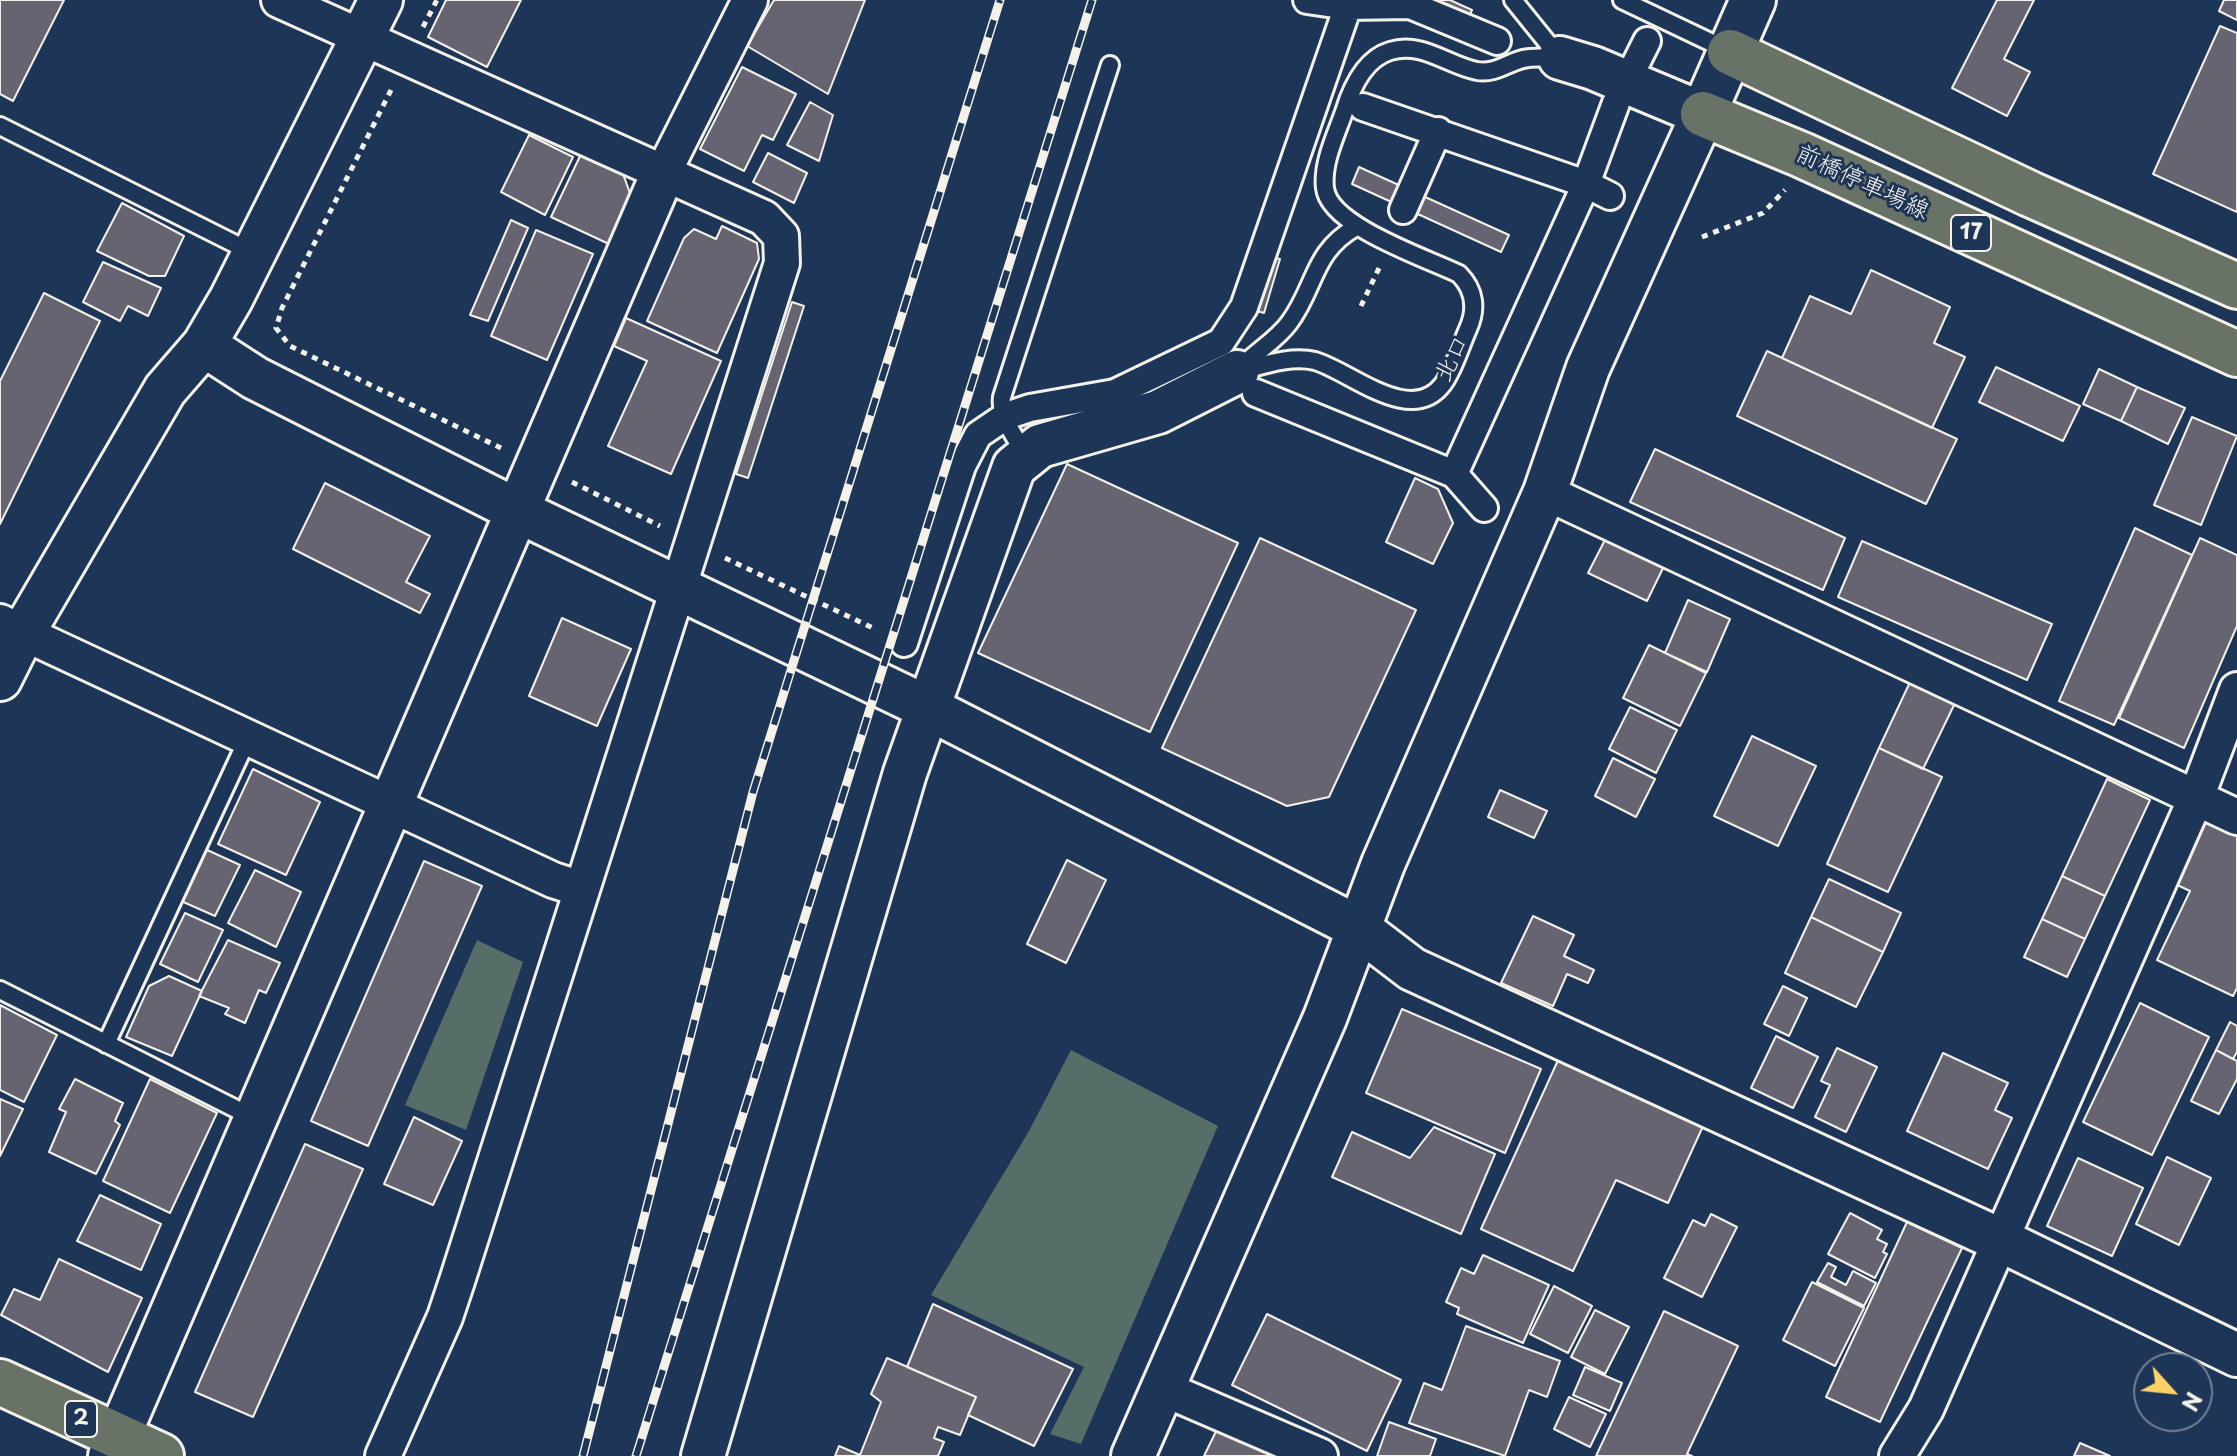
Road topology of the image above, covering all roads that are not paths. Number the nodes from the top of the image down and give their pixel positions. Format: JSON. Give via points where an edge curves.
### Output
{"nodes":[{"id":1,"x":279,"y":0,"type":"edge"},
{"id":2,"x":381,"y":0,"type":"edge"},
{"id":3,"x":750,"y":0,"type":"edge"},
{"id":4,"x":1307,"y":0,"type":"edge"},
{"id":5,"x":1513,"y":0,"type":"edge"},
{"id":6,"x":1622,"y":0,"type":"edge"},
{"id":7,"x":1753,"y":0,"type":"edge"},
{"id":8,"x":1348,"y":6,"type":"junction"},
{"id":9,"x":362,"y":39,"type":"junction"},
{"id":10,"x":1497,"y":41,"type":"dead end"},
{"id":11,"x":1647,"y":41,"type":"dead end"},
{"id":12,"x":1730,"y":52,"type":"junction"},
{"id":13,"x":1560,"y":58,"type":"junction"},
{"id":14,"x":1110,"y":65,"type":"dead end"},
{"id":15,"x":1634,"y":67,"type":"dead end"},
{"id":16,"x":1616,"y":103,"type":"dead end"},
{"id":17,"x":1363,"y":107,"type":"dead end"},
{"id":18,"x":1703,"y":114,"type":"junction"},
{"id":19,"x":0,"y":126,"type":"edge"},
{"id":20,"x":1438,"y":131,"type":"junction"},
{"id":21,"x":663,"y":173,"type":"junction"},
{"id":22,"x":1586,"y":184,"type":"junction"},
{"id":23,"x":1610,"y":196,"type":"dead end"},
{"id":24,"x":1403,"y":210,"type":"dead end"},
{"id":25,"x":1356,"y":227,"type":"junction"},
{"id":26,"x":254,"y":254,"type":"junction"},
{"id":27,"x":2237,"y":286,"type":"edge"},
{"id":28,"x":204,"y":345,"type":"junction"},
{"id":29,"x":2237,"y":354,"type":"edge"},
{"id":30,"x":1235,"y":366,"type":"junction"},
{"id":31,"x":1006,"y":416,"type":"junction"},
{"id":32,"x":1026,"y":455,"type":"junction"},
{"id":33,"x":1454,"y":474,"type":"junction"},
{"id":34,"x":1545,"y":492,"type":"junction"},
{"id":35,"x":1484,"y":508,"type":"dead end"},
{"id":36,"x":516,"y":510,"type":"junction"},
{"id":37,"x":679,"y":591,"type":"junction"},
{"id":38,"x":12,"y":628,"type":"edge"},
{"id":39,"x":904,"y":643,"type":"road end"},
{"id":40,"x":0,"y":679,"type":"edge"},
{"id":41,"x":2237,"y":690,"type":"edge"},
{"id":42,"x":928,"y":708,"type":"junction"},
{"id":43,"x":248,"y":738,"type":"junction"},
{"id":44,"x":2196,"y":798,"type":"junction"},
{"id":45,"x":390,"y":804,"type":"junction"},
{"id":46,"x":2237,"y":817,"type":"edge"},
{"id":47,"x":581,"y":889,"type":"junction"},
{"id":48,"x":1357,"y":927,"type":"junction"},
{"id":49,"x":0,"y":990,"type":"edge"},
{"id":50,"x":106,"y":1044,"type":"junction"},
{"id":51,"x":254,"y":1118,"type":"junction"},
{"id":52,"x":1998,"y":1239,"type":"junction"},
{"id":53,"x":2237,"y":1355,"type":"edge"},
{"id":54,"x":0,"y":1382,"type":"edge"},
{"id":55,"x":1162,"y":1388,"type":"junction"},
{"id":56,"x":115,"y":1446,"type":"edge"},
{"id":57,"x":161,"y":1456,"type":"edge"},
{"id":58,"x":383,"y":1456,"type":"edge"},
{"id":59,"x":703,"y":1456,"type":"edge"},
{"id":60,"x":1133,"y":1456,"type":"edge"},
{"id":61,"x":1320,"y":1456,"type":"edge"},
{"id":62,"x":1897,"y":1456,"type":"edge"}],
"edges":[{"from":1,"to":9,"type":"street"},
{"from":2,"to":9,"type":"street"},
{"from":3,"to":21,"type":"street"},
{"from":4,"to":8,"type":"street"},
{"from":5,"to":13,"type":"lane"},
{"from":6,"to":12,"type":"lane"},
{"from":7,"to":12,"type":"main road"},
{"from":8,"to":10,"type":"street","via":[[1410,5]]},
{"from":8,"to":30,"type":"street","via":[[1324,94],[1244,307]]},
{"from":9,"to":21,"type":"street"},
{"from":9,"to":26,"type":"street"},
{"from":11,"to":15,"type":"street"},
{"from":12,"to":18,"type":"main road"},
{"from":12,"to":27,"type":"main road"},
{"from":13,"to":18,"type":"street","name":"北口"},
{"from":13,"to":25,"type":"lane","name":"北口","via":[[1526,59],[1488,72],[1417,49],[1391,51],[1374,60],[1348,101],[1325,174],[1330,204]]},
{"from":14,"to":31,"type":"lane","via":[[1002,397]]},
{"from":16,"to":22,"type":"street"},
{"from":17,"to":20,"type":"street"},
{"from":18,"to":29,"type":"main road","name":"前橋停車場線","number":"17"},
{"from":18,"to":34,"type":"street","via":[[1588,368]]},
{"from":19,"to":26,"type":"lane"},
{"from":20,"to":22,"type":"street"},
{"from":20,"to":24,"type":"street"},
{"from":21,"to":36,"type":"street"},
{"from":21,"to":37,"type":"street","via":[[764,218],[781,236],[782,263]]},
{"from":22,"to":23,"type":"street"},
{"from":22,"to":33,"type":"street"},
{"from":25,"to":30,"type":"lane","via":[[1337,238],[1319,262],[1290,323]]},
{"from":25,"to":30,"type":"lane","name":"北口","via":[[1459,274],[1470,288],[1473,317],[1443,384],[1427,397],[1405,400],[1314,361]]},
{"from":26,"to":28,"type":"street"},
{"from":28,"to":36,"type":"street","via":[[255,378]]},
{"from":28,"to":38,"type":"street","via":[[165,390]]},
{"from":30,"to":31,"type":"street"},
{"from":30,"to":32,"type":"street","name":"北口","via":[[1158,412],[1058,440]]},
{"from":30,"to":33,"type":"street"},
{"from":31,"to":32,"type":"lane"},
{"from":31,"to":39,"type":"street","via":[[978,435],[962,466]]},
{"from":32,"to":42,"type":"street","via":[[1005,485]]},
{"from":33,"to":35,"type":"street"},
{"from":34,"to":44,"type":"street"},
{"from":34,"to":48,"type":"street"},
{"from":36,"to":37,"type":"street"},
{"from":36,"to":45,"type":"street"},
{"from":37,"to":42,"type":"street"},
{"from":37,"to":47,"type":"street"},
{"from":38,"to":40,"type":"street"},
{"from":38,"to":43,"type":"street"},
{"from":41,"to":44,"type":"street"},
{"from":42,"to":48,"type":"street"},
{"from":42,"to":59,"type":"street"},
{"from":43,"to":45,"type":"street"},
{"from":43,"to":50,"type":"lane"},
{"from":44,"to":46,"type":"street"},
{"from":44,"to":52,"type":"street"},
{"from":45,"to":47,"type":"street"},
{"from":45,"to":51,"type":"street"},
{"from":47,"to":58,"type":"street","via":[[445,1317]]},
{"from":48,"to":52,"type":"street","via":[[1412,969]]},
{"from":48,"to":55,"type":"street","via":[[1325,1018]]},
{"from":49,"to":50,"type":"lane"},
{"from":50,"to":51,"type":"lane"},
{"from":51,"to":56,"type":"street"},
{"from":52,"to":53,"type":"street"},
{"from":52,"to":62,"type":"street","via":[[1926,1409]]},
{"from":54,"to":56,"type":"main road","number":"2"},
{"from":55,"to":60,"type":"street"},
{"from":55,"to":61,"type":"street"},
{"from":56,"to":57,"type":"main road","number":"2"}]}
